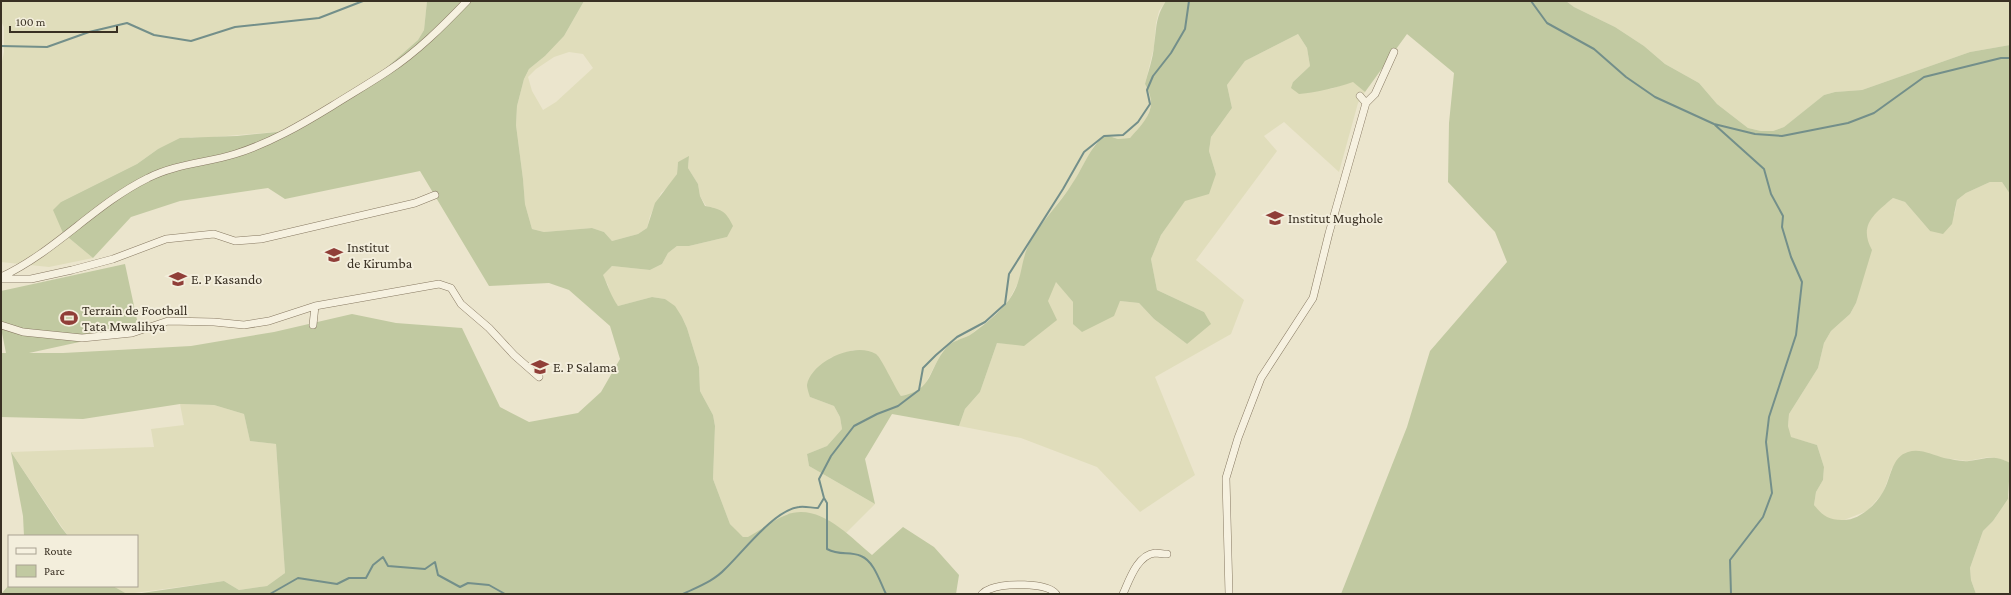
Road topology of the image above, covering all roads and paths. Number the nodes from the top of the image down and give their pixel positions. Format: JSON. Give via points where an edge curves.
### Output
{"nodes":[{"id":1,"x":467,"y":1,"type":"edge"},
{"id":2,"x":1394,"y":52,"type":"dead end"},
{"id":3,"x":1360,"y":96,"type":"dead end"},
{"id":4,"x":1366,"y":103,"type":"junction"},
{"id":5,"x":436,"y":195,"type":"dead end"},
{"id":6,"x":1,"y":278,"type":"edge"},
{"id":7,"x":314,"y":306,"type":"junction"},
{"id":8,"x":1,"y":325,"type":"edge"},
{"id":9,"x":312,"y":325,"type":"dead end"},
{"id":10,"x":539,"y":377,"type":"dead end"},
{"id":11,"x":1167,"y":554,"type":"dead end"},
{"id":12,"x":982,"y":594,"type":"edge"},
{"id":13,"x":1056,"y":594,"type":"edge"},
{"id":14,"x":1123,"y":594,"type":"edge"},
{"id":15,"x":1230,"y":594,"type":"edge"}],
"edges":[{"from":1,"to":6,"type":"street","via":[[443,26],[390,70],[285,134],[235,154],[169,169],[149,177],[129,188],[53,247]]},
{"from":2,"to":4,"type":"street","via":[[1375,94]]},
{"from":3,"to":4,"type":"street"},
{"from":4,"to":15,"type":"street","via":[[1313,298],[1261,378],[1226,478]]},
{"from":5,"to":6,"type":"street","via":[[416,203],[261,239],[235,241],[214,234],[166,239],[113,259],[72,270],[31,279]]},
{"from":7,"to":8,"type":"street","via":[[269,321],[244,325],[168,321],[132,333],[82,338],[23,332]]},
{"from":7,"to":9,"type":"street"},
{"from":7,"to":10,"type":"street","via":[[439,284],[450,288],[461,304]]},
{"from":11,"to":14,"type":"street","via":[[1153,553],[1144,558],[1133,571]]},
{"from":12,"to":13,"type":"street","via":[[989,589],[1004,586],[1046,587]]}]}
